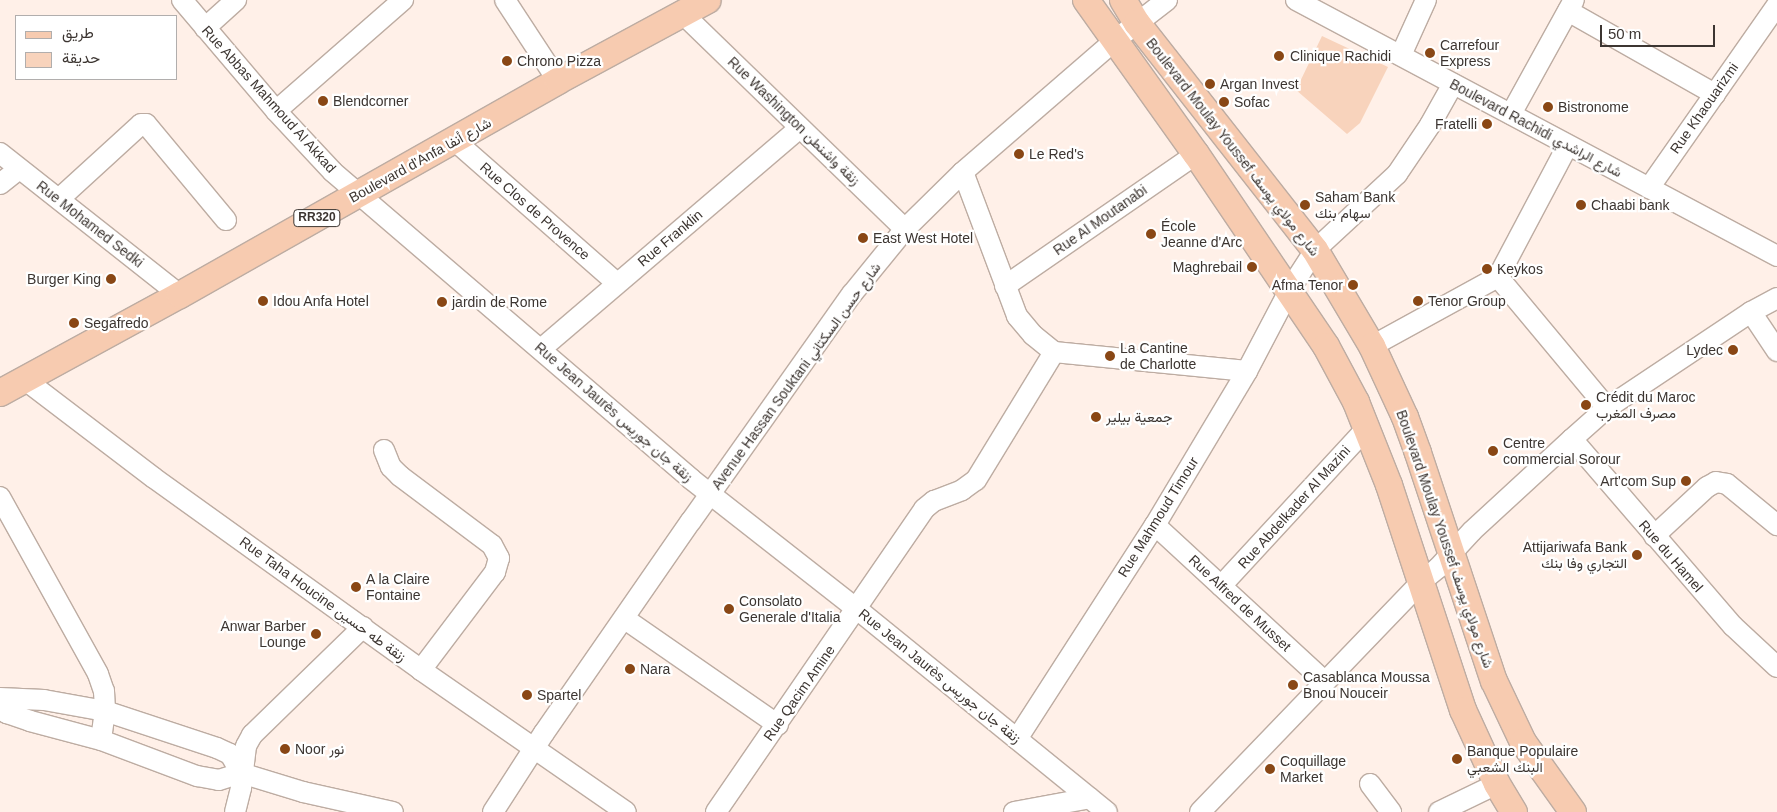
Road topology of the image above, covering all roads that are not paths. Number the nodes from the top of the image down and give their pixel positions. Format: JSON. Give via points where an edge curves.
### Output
{"nodes":[{"id":1,"x":182,"y":0,"type":"edge"},
{"id":2,"x":236,"y":0,"type":"edge"},
{"id":3,"x":403,"y":0,"type":"edge"},
{"id":4,"x":505,"y":0,"type":"edge"},
{"id":5,"x":708,"y":0,"type":"edge"},
{"id":6,"x":1086,"y":0,"type":"edge"},
{"id":7,"x":1122,"y":0,"type":"edge"},
{"id":8,"x":1167,"y":0,"type":"edge"},
{"id":9,"x":1296,"y":0,"type":"edge"},
{"id":10,"x":1426,"y":0,"type":"edge"},
{"id":11,"x":1771,"y":4,"type":"edge"},
{"id":12,"x":1571,"y":5,"type":"edge"},
{"id":13,"x":683,"y":14,"type":"junction"},
{"id":14,"x":1137,"y":23,"type":"junction"},
{"id":15,"x":205,"y":28,"type":"junction"},
{"id":16,"x":1114,"y":41,"type":"junction"},
{"id":17,"x":1400,"y":56,"type":"junction"},
{"id":18,"x":558,"y":82,"type":"junction"},
{"id":19,"x":1453,"y":84,"type":"junction"},
{"id":20,"x":1714,"y":94,"type":"junction"},
{"id":21,"x":276,"y":110,"type":"junction"},
{"id":22,"x":1511,"y":114,"type":"junction"},
{"id":23,"x":800,"y":128,"type":"junction"},
{"id":24,"x":454,"y":140,"type":"junction"},
{"id":25,"x":1568,"y":145,"type":"junction"},
{"id":26,"x":0,"y":153,"type":"edge"},
{"id":27,"x":1196,"y":154,"type":"junction"},
{"id":28,"x":19,"y":169,"type":"junction"},
{"id":29,"x":963,"y":172,"type":"junction"},
{"id":30,"x":0,"y":184,"type":"edge"},
{"id":31,"x":1649,"y":188,"type":"junction"},
{"id":32,"x":359,"y":194,"type":"junction"},
{"id":33,"x":59,"y":199,"type":"junction"},
{"id":34,"x":226,"y":220,"type":"dead end"},
{"id":35,"x":905,"y":228,"type":"junction"},
{"id":36,"x":1314,"y":250,"type":"junction"},
{"id":37,"x":1777,"y":256,"type":"edge"},
{"id":38,"x":1498,"y":277,"type":"junction"},
{"id":39,"x":617,"y":283,"type":"junction"},
{"id":40,"x":1005,"y":286,"type":"junction"},
{"id":41,"x":1290,"y":289,"type":"junction"},
{"id":42,"x":180,"y":295,"type":"junction"},
{"id":43,"x":1777,"y":298,"type":"edge"},
{"id":44,"x":1751,"y":312,"type":"junction"},
{"id":45,"x":1372,"y":346,"type":"junction"},
{"id":46,"x":541,"y":349,"type":"junction"},
{"id":47,"x":1054,"y":352,"type":"junction"},
{"id":48,"x":1777,"y":352,"type":"edge"},
{"id":49,"x":1247,"y":370,"type":"junction"},
{"id":50,"x":24,"y":380,"type":"junction"},
{"id":51,"x":0,"y":392,"type":"edge"},
{"id":52,"x":1608,"y":408,"type":"junction"},
{"id":53,"x":1367,"y":428,"type":"junction"},
{"id":54,"x":1572,"y":439,"type":"junction"},
{"id":55,"x":384,"y":450,"type":"dead end"},
{"id":56,"x":710,"y":495,"type":"junction"},
{"id":57,"x":0,"y":497,"type":"edge"},
{"id":58,"x":1154,"y":524,"type":"junction"},
{"id":59,"x":1777,"y":525,"type":"edge"},
{"id":60,"x":1654,"y":536,"type":"junction"},
{"id":61,"x":1452,"y":554,"type":"junction"},
{"id":62,"x":1422,"y":581,"type":"junction"},
{"id":63,"x":1221,"y":586,"type":"junction"},
{"id":64,"x":857,"y":609,"type":"junction"},
{"id":65,"x":625,"y":619,"type":"junction"},
{"id":66,"x":364,"y":627,"type":"junction"},
{"id":67,"x":1777,"y":667,"type":"edge"},
{"id":68,"x":421,"y":670,"type":"junction"},
{"id":69,"x":1325,"y":682,"type":"junction"},
{"id":70,"x":0,"y":698,"type":"edge"},
{"id":71,"x":0,"y":708,"type":"edge"},
{"id":72,"x":105,"y":711,"type":"junction"},
{"id":73,"x":778,"y":725,"type":"junction"},
{"id":74,"x":1017,"y":739,"type":"junction"},
{"id":75,"x":101,"y":740,"type":"junction"},
{"id":76,"x":534,"y":749,"type":"junction"},
{"id":77,"x":242,"y":773,"type":"junction"},
{"id":78,"x":1370,"y":784,"type":"dead end"},
{"id":79,"x":1497,"y":784,"type":"junction"},
{"id":80,"x":1090,"y":798,"type":"junction"},
{"id":81,"x":235,"y":812,"type":"edge"},
{"id":82,"x":393,"y":812,"type":"edge"},
{"id":83,"x":492,"y":812,"type":"edge"},
{"id":84,"x":626,"y":812,"type":"edge"},
{"id":85,"x":716,"y":812,"type":"edge"},
{"id":86,"x":1014,"y":812,"type":"edge"},
{"id":87,"x":1107,"y":812,"type":"edge"},
{"id":88,"x":1200,"y":812,"type":"edge"},
{"id":89,"x":1392,"y":812,"type":"edge"},
{"id":90,"x":1439,"y":812,"type":"edge"},
{"id":91,"x":1514,"y":812,"type":"edge"},
{"id":92,"x":1573,"y":812,"type":"edge"}],
"edges":[{"from":1,"to":15,"type":"street","name":"Rue Abbas Mahmoud Al Akkad"},
{"from":2,"to":15,"type":"street"},
{"from":3,"to":21,"type":"street"},
{"from":4,"to":18,"type":"street"},
{"from":5,"to":13,"type":"main road","name":"Boulevard d'Anfa شارع أنفا","number":"RR320"},
{"from":6,"to":16,"type":"main road"},
{"from":7,"to":14,"type":"main road","name":"Boulevard Moulay Youssef شارع مولاي يوسف"},
{"from":8,"to":14,"type":"street","name":"Avenue Hassan Souktani شارع حسن السكتاني"},
{"from":9,"to":17,"type":"street","name":"Boulevard Rachidi شارع الراشدي"},
{"from":10,"to":17,"type":"street"},
{"from":11,"to":20,"type":"street","name":"Rue Khaouarizmi"},
{"from":12,"to":20,"type":"street"},
{"from":12,"to":22,"type":"street"},
{"from":13,"to":18,"type":"main road","name":"Boulevard d'Anfa شارع أنفا","number":"RR320"},
{"from":13,"to":23,"type":"street","name":"Rue Washington زنقة واشنطن"},
{"from":14,"to":16,"type":"street","name":"Avenue Hassan Souktani شارع حسن السكتاني"},
{"from":14,"to":36,"type":"main road","name":"Boulevard Moulay Youssef شارع مولاي يوسف"},
{"from":15,"to":21,"type":"street","name":"Rue Abbas Mahmoud Al Akkad"},
{"from":16,"to":27,"type":"main road"},
{"from":16,"to":29,"type":"street","name":"Avenue Hassan Souktani شارع حسن السكتاني"},
{"from":17,"to":19,"type":"street","name":"Boulevard Rachidi شارع الراشدي"},
{"from":18,"to":24,"type":"main road","name":"Boulevard d'Anfa شارع أنفا","number":"RR320"},
{"from":19,"to":22,"type":"street","name":"Boulevard Rachidi شارع الراشدي"},
{"from":19,"to":36,"type":"street","name":"Rue Mahmoud Timour","via":[[1397,174]]},
{"from":20,"to":31,"type":"street","name":"Rue Khaouarizmi"},
{"from":21,"to":32,"type":"street","name":"Rue Abbas Mahmoud Al Akkad","via":[[332,172]]},
{"from":22,"to":25,"type":"street","name":"Boulevard Rachidi شارع الراشدي"},
{"from":23,"to":35,"type":"street","name":"Rue Washington زنقة واشنطن"},
{"from":23,"to":39,"type":"street","name":"Rue Franklin"},
{"from":24,"to":32,"type":"main road","name":"Boulevard d'Anfa شارع أنفا","number":"RR320"},
{"from":24,"to":39,"type":"street","name":"Rue Clos de Provence"},
{"from":25,"to":31,"type":"street","name":"Boulevard Rachidi شارع الراشدي"},
{"from":25,"to":38,"type":"street"},
{"from":26,"to":28,"type":"street","name":"Rue Mohamed Sedki"},
{"from":27,"to":40,"type":"street","name":"Rue Al Moutanabi"},
{"from":27,"to":41,"type":"main road"},
{"from":28,"to":30,"type":"street"},
{"from":28,"to":33,"type":"street","name":"Rue Mohamed Sedki"},
{"from":29,"to":35,"type":"street","name":"Avenue Hassan Souktani شارع حسن السكتاني"},
{"from":29,"to":40,"type":"street"},
{"from":31,"to":37,"type":"street","name":"Boulevard Rachidi شارع الراشدي"},
{"from":32,"to":42,"type":"main road","name":"Boulevard d'Anfa شارع أنفا","number":"RR320"},
{"from":32,"to":46,"type":"street","name":"Rue Jean Jaurès زنقة جان جوريس"},
{"from":33,"to":34,"type":"street","via":[[141,124],[146,124]]},
{"from":33,"to":42,"type":"street","name":"Rue Mohamed Sedki"},
{"from":35,"to":56,"type":"street","name":"Avenue Hassan Souktani شارع حسن السكتاني","via":[[852,294]]},
{"from":36,"to":41,"type":"street","name":"Rue Mahmoud Timour"},
{"from":36,"to":45,"type":"main road","name":"Boulevard Moulay Youssef شارع مولاي يوسف"},
{"from":38,"to":45,"type":"street"},
{"from":38,"to":52,"type":"street"},
{"from":39,"to":46,"type":"street","name":"Rue Franklin"},
{"from":40,"to":47,"type":"street","via":[[1017,316],[1032,335]]},
{"from":41,"to":49,"type":"street","name":"Rue Mahmoud Timour"},
{"from":41,"to":53,"type":"main road","via":[[1326,346]]},
{"from":42,"to":50,"type":"main road","name":"Boulevard d'Anfa شارع أنفا","number":"RR320"},
{"from":43,"to":44,"type":"street"},
{"from":44,"to":48,"type":"street"},
{"from":44,"to":52,"type":"street"},
{"from":45,"to":61,"type":"main road","name":"Boulevard Moulay Youssef شارع مولاي يوسف","via":[[1405,417]]},
{"from":46,"to":56,"type":"street","name":"Rue Jean Jaurès زنقة جان جوريس"},
{"from":47,"to":49,"type":"street"},
{"from":47,"to":64,"type":"street","name":"Rue Qacim Amine","via":[[976,480],[962,490],[934,500],[924,509]]},
{"from":49,"to":58,"type":"street","name":"Rue Mahmoud Timour"},
{"from":50,"to":51,"type":"main road","name":"Boulevard d'Anfa شارع أنفا","number":"RR320"},
{"from":50,"to":66,"type":"street","name":"Rue Taha Houcine زنقة طه حسين","via":[[154,478]]},
{"from":52,"to":54,"type":"street"},
{"from":53,"to":62,"type":"main road"},
{"from":53,"to":63,"type":"street","name":"Rue Abdelkader Al Mazini"},
{"from":54,"to":60,"type":"street","name":"Rue du Hamel"},
{"from":54,"to":61,"type":"street","via":[[1472,531]]},
{"from":55,"to":68,"type":"street","via":[[391,467],[400,476],[492,545],[499,558],[495,572]]},
{"from":56,"to":64,"type":"street","name":"Rue Jean Jaurès زنقة جان جوريس"},
{"from":56,"to":65,"type":"street","name":"Avenue Hassan Souktani شارع حسن السكتاني"},
{"from":57,"to":72,"type":"street","via":[[98,674],[104,691]]},
{"from":58,"to":63,"type":"street","name":"Rue Alfred de Musset"},
{"from":58,"to":74,"type":"street","name":"Rue Mahmoud Timour"},
{"from":59,"to":60,"type":"street","via":[[1727,484],[1716,482],[1707,486]]},
{"from":60,"to":67,"type":"street","name":"Rue du Hamel","via":[[1733,626]]},
{"from":61,"to":62,"type":"street"},
{"from":61,"to":92,"type":"main road","name":"Boulevard Moulay Youssef شارع مولاي يوسف","via":[[1478,635],[1522,742]]},
{"from":62,"to":69,"type":"street"},
{"from":62,"to":79,"type":"main road","via":[[1463,710]]},
{"from":63,"to":69,"type":"street","name":"Rue Alfred de Musset"},
{"from":64,"to":73,"type":"street","name":"Rue Qacim Amine"},
{"from":64,"to":74,"type":"street","name":"Rue Jean Jaurès زنقة جان جوريس"},
{"from":65,"to":73,"type":"street"},
{"from":65,"to":76,"type":"street","name":"Avenue Hassan Souktani شارع حسن السكتاني"},
{"from":66,"to":68,"type":"street","name":"Rue Taha Houcine زنقة طه حسين"},
{"from":66,"to":77,"type":"street","via":[[252,735],[246,746]]},
{"from":68,"to":76,"type":"street","name":"Rue Taha Houcine زنقة طه حسين"},
{"from":69,"to":88,"type":"street"},
{"from":70,"to":72,"type":"street","via":[[44,700]]},
{"from":71,"to":75,"type":"street","via":[[30,721]]},
{"from":72,"to":75,"type":"street"},
{"from":72,"to":77,"type":"street","via":[[217,748],[230,754]]},
{"from":73,"to":85,"type":"street","name":"Rue Qacim Amine"},
{"from":74,"to":80,"type":"street","name":"Rue Jean Jaurès زنقة جان جوريس"},
{"from":75,"to":77,"type":"street","via":[[204,778],[219,780]]},
{"from":76,"to":83,"type":"street","name":"Avenue Hassan Souktani شارع حسن السكتاني"},
{"from":76,"to":84,"type":"street","name":"Rue Taha Houcine زنقة طه حسين"},
{"from":77,"to":81,"type":"street"},
{"from":77,"to":82,"type":"street","via":[[303,792]]},
{"from":78,"to":89,"type":"street"},
{"from":79,"to":90,"type":"street"},
{"from":79,"to":91,"type":"main road"},
{"from":80,"to":86,"type":"street"},
{"from":80,"to":87,"type":"street","name":"Rue Jean Jaurès زنقة جان جوريس"}]}
